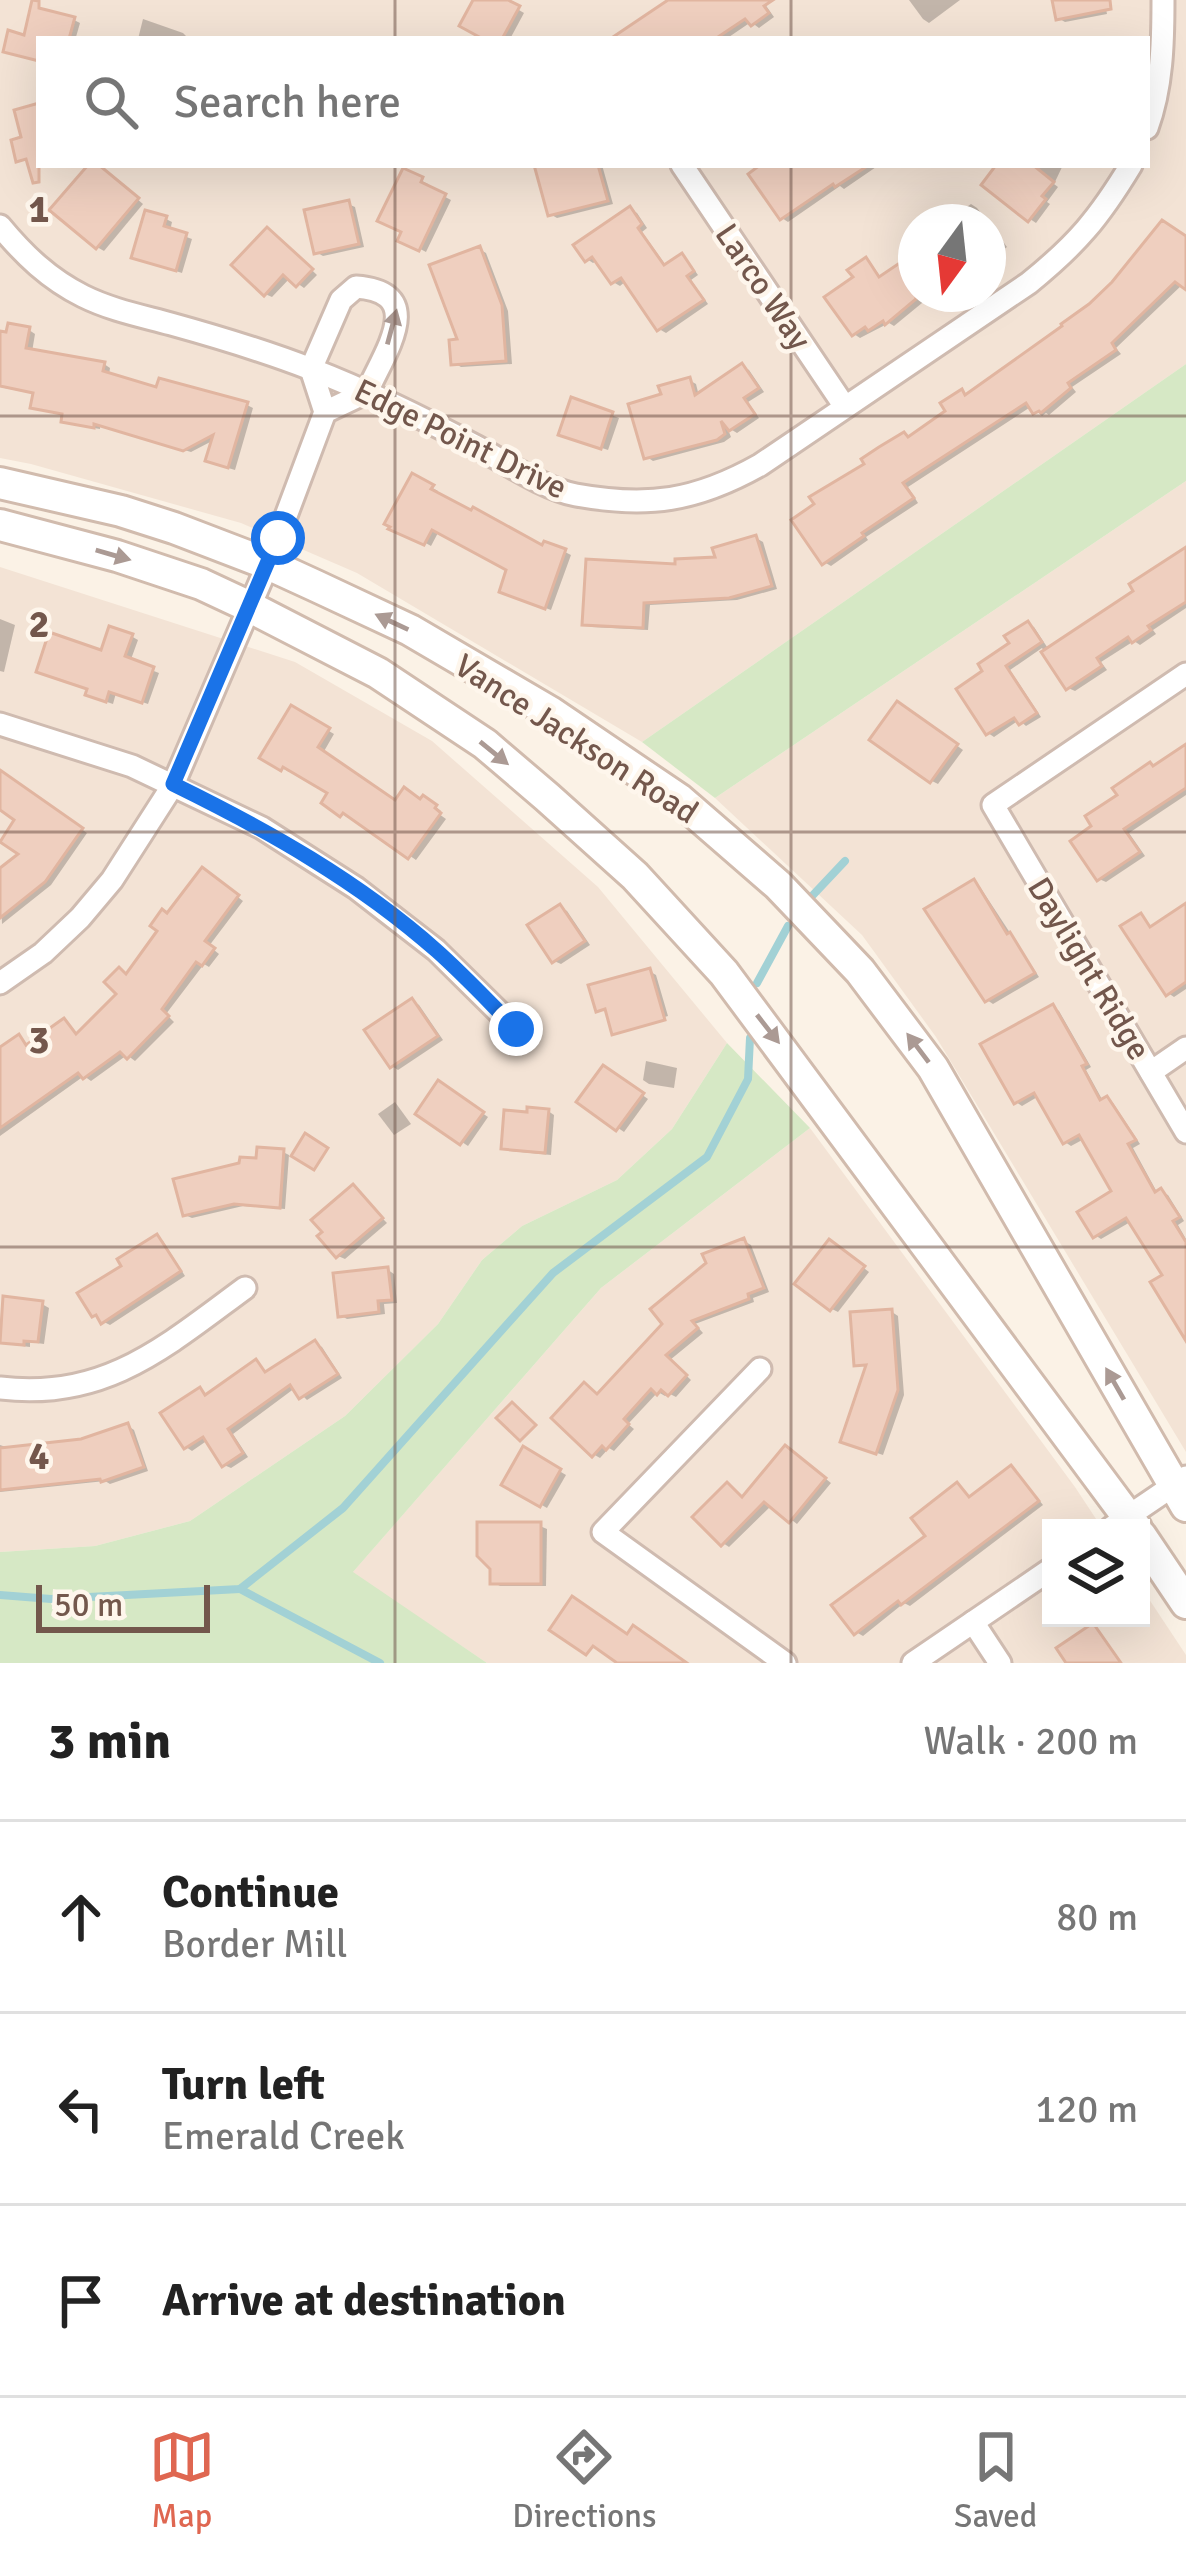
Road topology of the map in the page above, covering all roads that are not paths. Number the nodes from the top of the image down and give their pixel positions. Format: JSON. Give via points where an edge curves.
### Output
{"nodes":[{"id":1,"x":1163,"y":0,"type":"edge"},
{"id":2,"x":1162,"y":50,"type":"junction"},
{"id":3,"x":1186,"y":52,"type":"edge"},
{"id":4,"x":1150,"y":120,"type":"edge"},
{"id":5,"x":684,"y":168,"type":"edge"},
{"id":6,"x":1129,"y":168,"type":"edge"},
{"id":7,"x":0,"y":226,"type":"edge"},
{"id":8,"x":311,"y":368,"type":"junction"},
{"id":9,"x":367,"y":392,"type":"junction"},
{"id":10,"x":845,"y":406,"type":"junction"},
{"id":11,"x":325,"y":412,"type":"junction"},
{"id":12,"x":0,"y":483,"type":"edge"},
{"id":13,"x":0,"y":525,"type":"edge"},
{"id":14,"x":268,"y":564,"type":"junction"},
{"id":15,"x":248,"y":606,"type":"junction"},
{"id":16,"x":1186,"y":674,"type":"edge"},
{"id":17,"x":0,"y":724,"type":"edge"},
{"id":18,"x":173,"y":784,"type":"junction"},
{"id":19,"x":0,"y":983,"type":"edge"},
{"id":20,"x":516,"y":1029,"type":"dead end"},
{"id":21,"x":1186,"y":1048,"type":"edge"},
{"id":22,"x":1151,"y":1072,"type":"junction"},
{"id":23,"x":1186,"y":1132,"type":"edge"},
{"id":24,"x":245,"y":1288,"type":"dead end"},
{"id":25,"x":760,"y":1369,"type":"dead end"},
{"id":26,"x":0,"y":1388,"type":"edge"},
{"id":27,"x":1182,"y":1490,"type":"edge"},
{"id":28,"x":1123,"y":1519,"type":"edge"},
{"id":29,"x":1140,"y":1519,"type":"edge"},
{"id":30,"x":1150,"y":1555,"type":"edge"},
{"id":31,"x":1042,"y":1575,"type":"edge"},
{"id":32,"x":1186,"y":1603,"type":"edge"},
{"id":33,"x":973,"y":1622,"type":"junction"},
{"id":34,"x":784,"y":1663,"type":"edge"},
{"id":35,"x":913,"y":1663,"type":"edge"},
{"id":36,"x":1000,"y":1663,"type":"edge"}],
"edges":[{"from":1,"to":2,"type":"street"},
{"from":2,"to":3,"type":"street"},
{"from":2,"to":4,"type":"street"},
{"from":5,"to":10,"type":"street","name":"Larco Way"},
{"from":6,"to":10,"type":"street","name":"Edge Point Drive","via":[[1067,252]]},
{"from":7,"to":8,"type":"street","name":"Edge Point Drive","via":[[39,268],[82,296]]},
{"from":8,"to":9,"type":"street","name":"Edge Point Drive"},
{"from":9,"to":8,"type":"street","one_way":true,"via":[[398,320],[397,306],[374,288],[356,287],[341,300]]},
{"from":8,"to":11,"type":"street"},
{"from":9,"to":10,"type":"street","name":"Edge Point Drive","via":[[568,494],[638,502],[725,484]]},
{"from":9,"to":11,"type":"street"},
{"from":11,"to":14,"type":"street"},
{"from":12,"to":14,"type":"main road","name":"Vance Jackson Road","via":[[139,516]]},
{"from":13,"to":15,"type":"main road","name":"Vance Jackson Road","one_way":true,"via":[[118,556]]},
{"from":14,"to":15,"type":"street"},
{"from":27,"to":14,"type":"main road","name":"Vance Jackson Road","one_way":true,"via":[[933,1068],[860,971],[778,885],[680,800],[550,712],[410,630]]},
{"from":15,"to":18,"type":"street"},
{"from":15,"to":28,"type":"main road","name":"Vance Jackson Road","one_way":true,"via":[[378,673],[485,744],[635,876],[724,973]]},
{"from":16,"to":22,"type":"street","name":"Daylight Ridge","via":[[993,805]]},
{"from":17,"to":18,"type":"street"},
{"from":18,"to":19,"type":"street","via":[[80,918]]},
{"from":18,"to":20,"type":"street","via":[[356,888],[436,950]]},
{"from":21,"to":22,"type":"street"},
{"from":22,"to":23,"type":"street","name":"Daylight Ridge"},
{"from":24,"to":26,"type":"street","via":[[156,1354],[107,1378],[64,1389]]},
{"from":25,"to":34,"type":"street","via":[[603,1532]]},
{"from":27,"to":29,"type":"street"},
{"from":30,"to":32,"type":"main road","name":"Vance Jackson Road"},
{"from":31,"to":33,"type":"street"},
{"from":33,"to":35,"type":"street"},
{"from":33,"to":36,"type":"street"}]}
